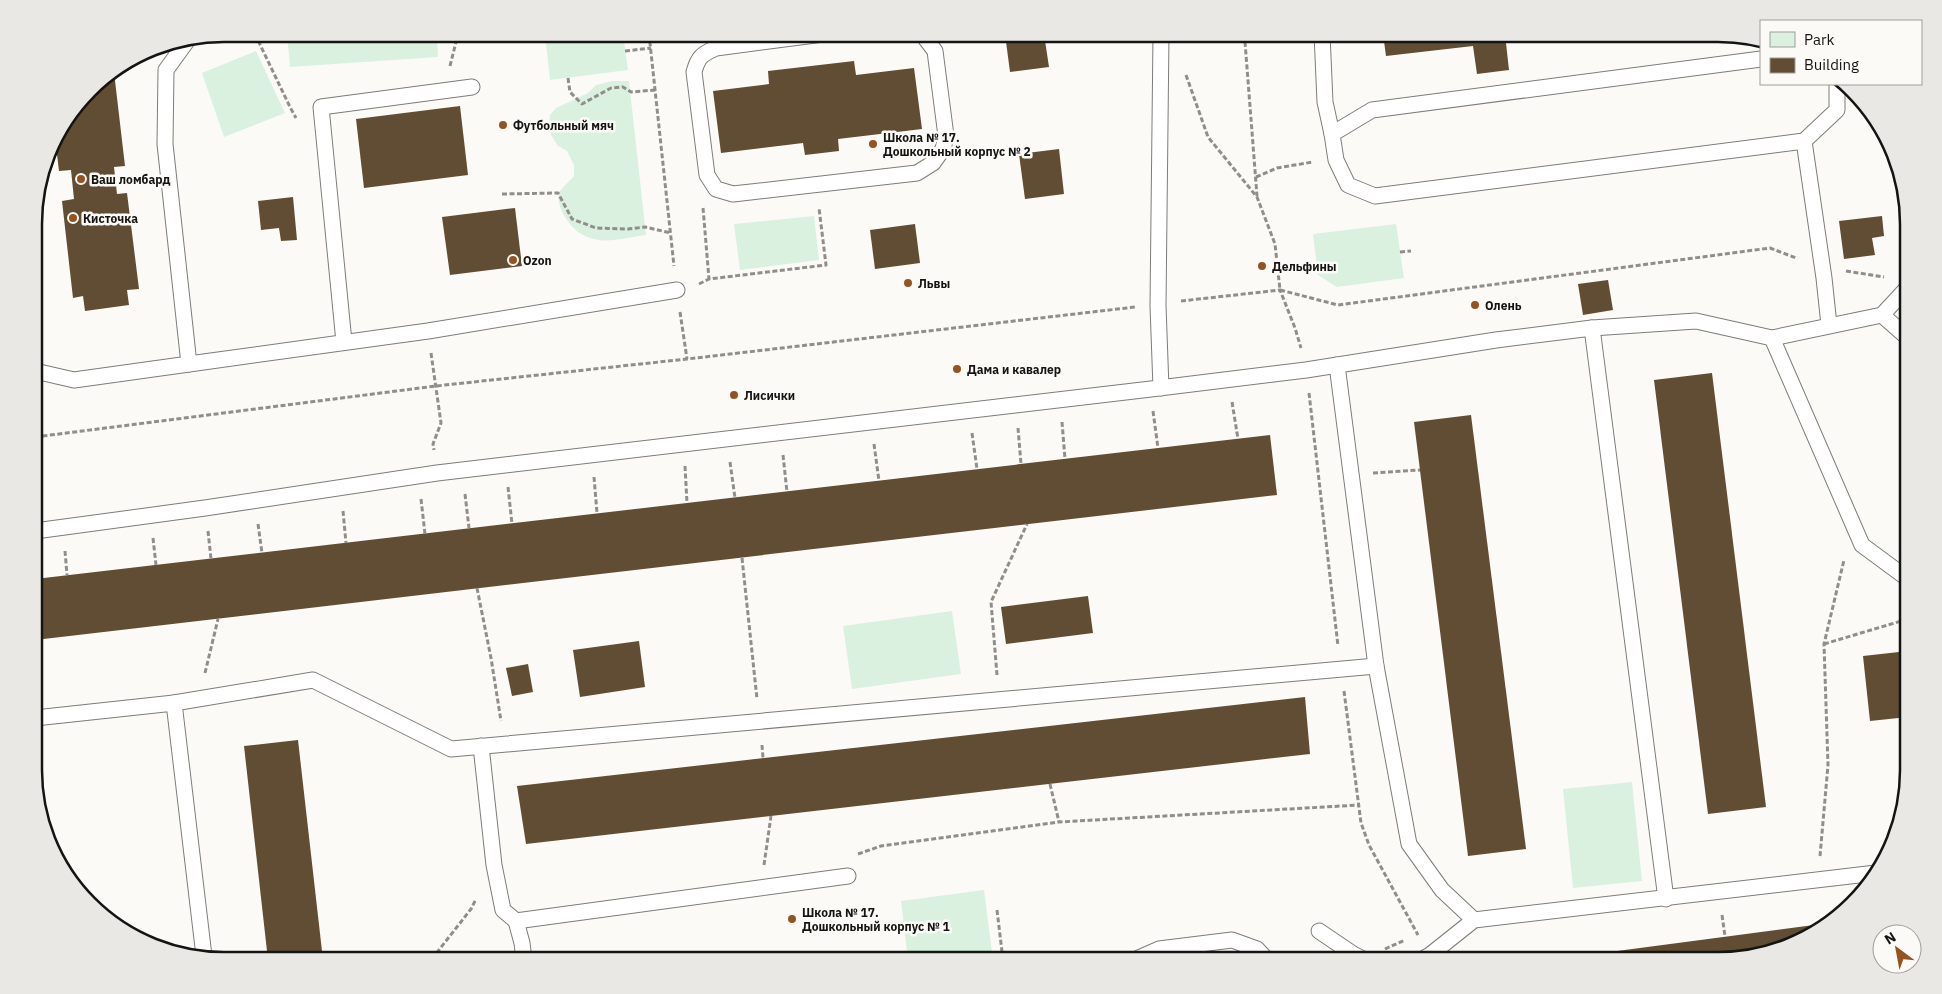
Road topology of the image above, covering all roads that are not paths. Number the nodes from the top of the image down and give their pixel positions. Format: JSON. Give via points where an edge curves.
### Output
{"nodes":[{"id":1,"x":761,"y":42,"type":"edge"},
{"id":2,"x":928,"y":42,"type":"edge"},
{"id":3,"x":1160,"y":42,"type":"edge"},
{"id":4,"x":1322,"y":42,"type":"edge"},
{"id":5,"x":182,"y":48,"type":"edge"},
{"id":6,"x":1760,"y":60,"type":"edge"},
{"id":7,"x":472,"y":87,"type":"dead end"},
{"id":8,"x":1837,"y":87,"type":"edge"},
{"id":9,"x":1332,"y":134,"type":"junction"},
{"id":10,"x":1804,"y":141,"type":"junction"},
{"id":11,"x":677,"y":290,"type":"road end"},
{"id":12,"x":1900,"y":296,"type":"edge"},
{"id":13,"x":1882,"y":315,"type":"junction"},
{"id":14,"x":1829,"y":325,"type":"junction"},
{"id":15,"x":1592,"y":328,"type":"junction"},
{"id":16,"x":1900,"y":331,"type":"edge"},
{"id":17,"x":1772,"y":338,"type":"junction"},
{"id":18,"x":344,"y":342,"type":"junction"},
{"id":19,"x":189,"y":364,"type":"junction"},
{"id":20,"x":1337,"y":365,"type":"junction"},
{"id":21,"x":42,"y":373,"type":"edge"},
{"id":22,"x":1156,"y":389,"type":"junction"},
{"id":23,"x":42,"y":530,"type":"edge"},
{"id":24,"x":1900,"y":573,"type":"edge"},
{"id":25,"x":1376,"y":666,"type":"junction"},
{"id":26,"x":174,"y":703,"type":"junction"},
{"id":27,"x":42,"y":717,"type":"edge"},
{"id":28,"x":481,"y":746,"type":"junction"},
{"id":29,"x":1866,"y":875,"type":"edge"},
{"id":30,"x":848,"y":876,"type":"road end"},
{"id":31,"x":1666,"y":898,"type":"junction"},
{"id":32,"x":1474,"y":920,"type":"junction"},
{"id":33,"x":516,"y":922,"type":"junction"},
{"id":34,"x":1319,"y":931,"type":"dead end"},
{"id":35,"x":203,"y":950,"type":"edge"},
{"id":36,"x":523,"y":952,"type":"edge"},
{"id":37,"x":1152,"y":952,"type":"edge"},
{"id":38,"x":1260,"y":952,"type":"edge"},
{"id":39,"x":1351,"y":952,"type":"edge"},
{"id":40,"x":1432,"y":952,"type":"edge"}],
"edges":[{"from":1,"to":2,"type":"lane","via":[[716,48],[704,53],[696,62],[694,72],[707,175],[716,189],[733,194],[917,173],[933,163],[943,150],[946,136],[935,51]]},
{"from":3,"to":22,"type":"lane"},
{"from":4,"to":9,"type":"lane","via":[[1325,102]]},
{"from":5,"to":19,"type":"lane","via":[[166,70],[165,144]]},
{"from":6,"to":9,"type":"lane","via":[[1372,110]]},
{"from":7,"to":18,"type":"lane","via":[[321,107]]},
{"from":8,"to":10,"type":"lane","via":[[1837,110]]},
{"from":9,"to":10,"type":"lane","via":[[1336,160],[1348,185],[1375,196]]},
{"from":10,"to":14,"type":"lane"},
{"from":11,"to":18,"type":"lane"},
{"from":12,"to":13,"type":"lane"},
{"from":13,"to":14,"type":"lane"},
{"from":13,"to":16,"type":"lane"},
{"from":14,"to":17,"type":"lane"},
{"from":15,"to":17,"type":"lane","via":[[1696,322]]},
{"from":15,"to":20,"type":"lane"},
{"from":15,"to":31,"type":"lane"},
{"from":17,"to":24,"type":"lane","via":[[1862,545]]},
{"from":18,"to":19,"type":"lane"},
{"from":19,"to":21,"type":"lane","via":[[74,380]]},
{"from":20,"to":22,"type":"lane"},
{"from":20,"to":25,"type":"lane"},
{"from":22,"to":23,"type":"lane","via":[[418,476]]},
{"from":25,"to":28,"type":"lane"},
{"from":25,"to":32,"type":"lane","via":[[1409,844],[1442,890]]},
{"from":26,"to":27,"type":"lane"},
{"from":26,"to":28,"type":"lane","via":[[313,680],[451,749]]},
{"from":26,"to":35,"type":"lane"},
{"from":28,"to":33,"type":"lane","via":[[494,865],[503,910]]},
{"from":29,"to":31,"type":"lane"},
{"from":30,"to":33,"type":"lane"},
{"from":31,"to":32,"type":"lane"},
{"from":32,"to":40,"type":"lane"},
{"from":33,"to":36,"type":"lane"},
{"from":34,"to":39,"type":"lane"},
{"from":37,"to":38,"type":"lane","via":[[1232,940]]}]}
